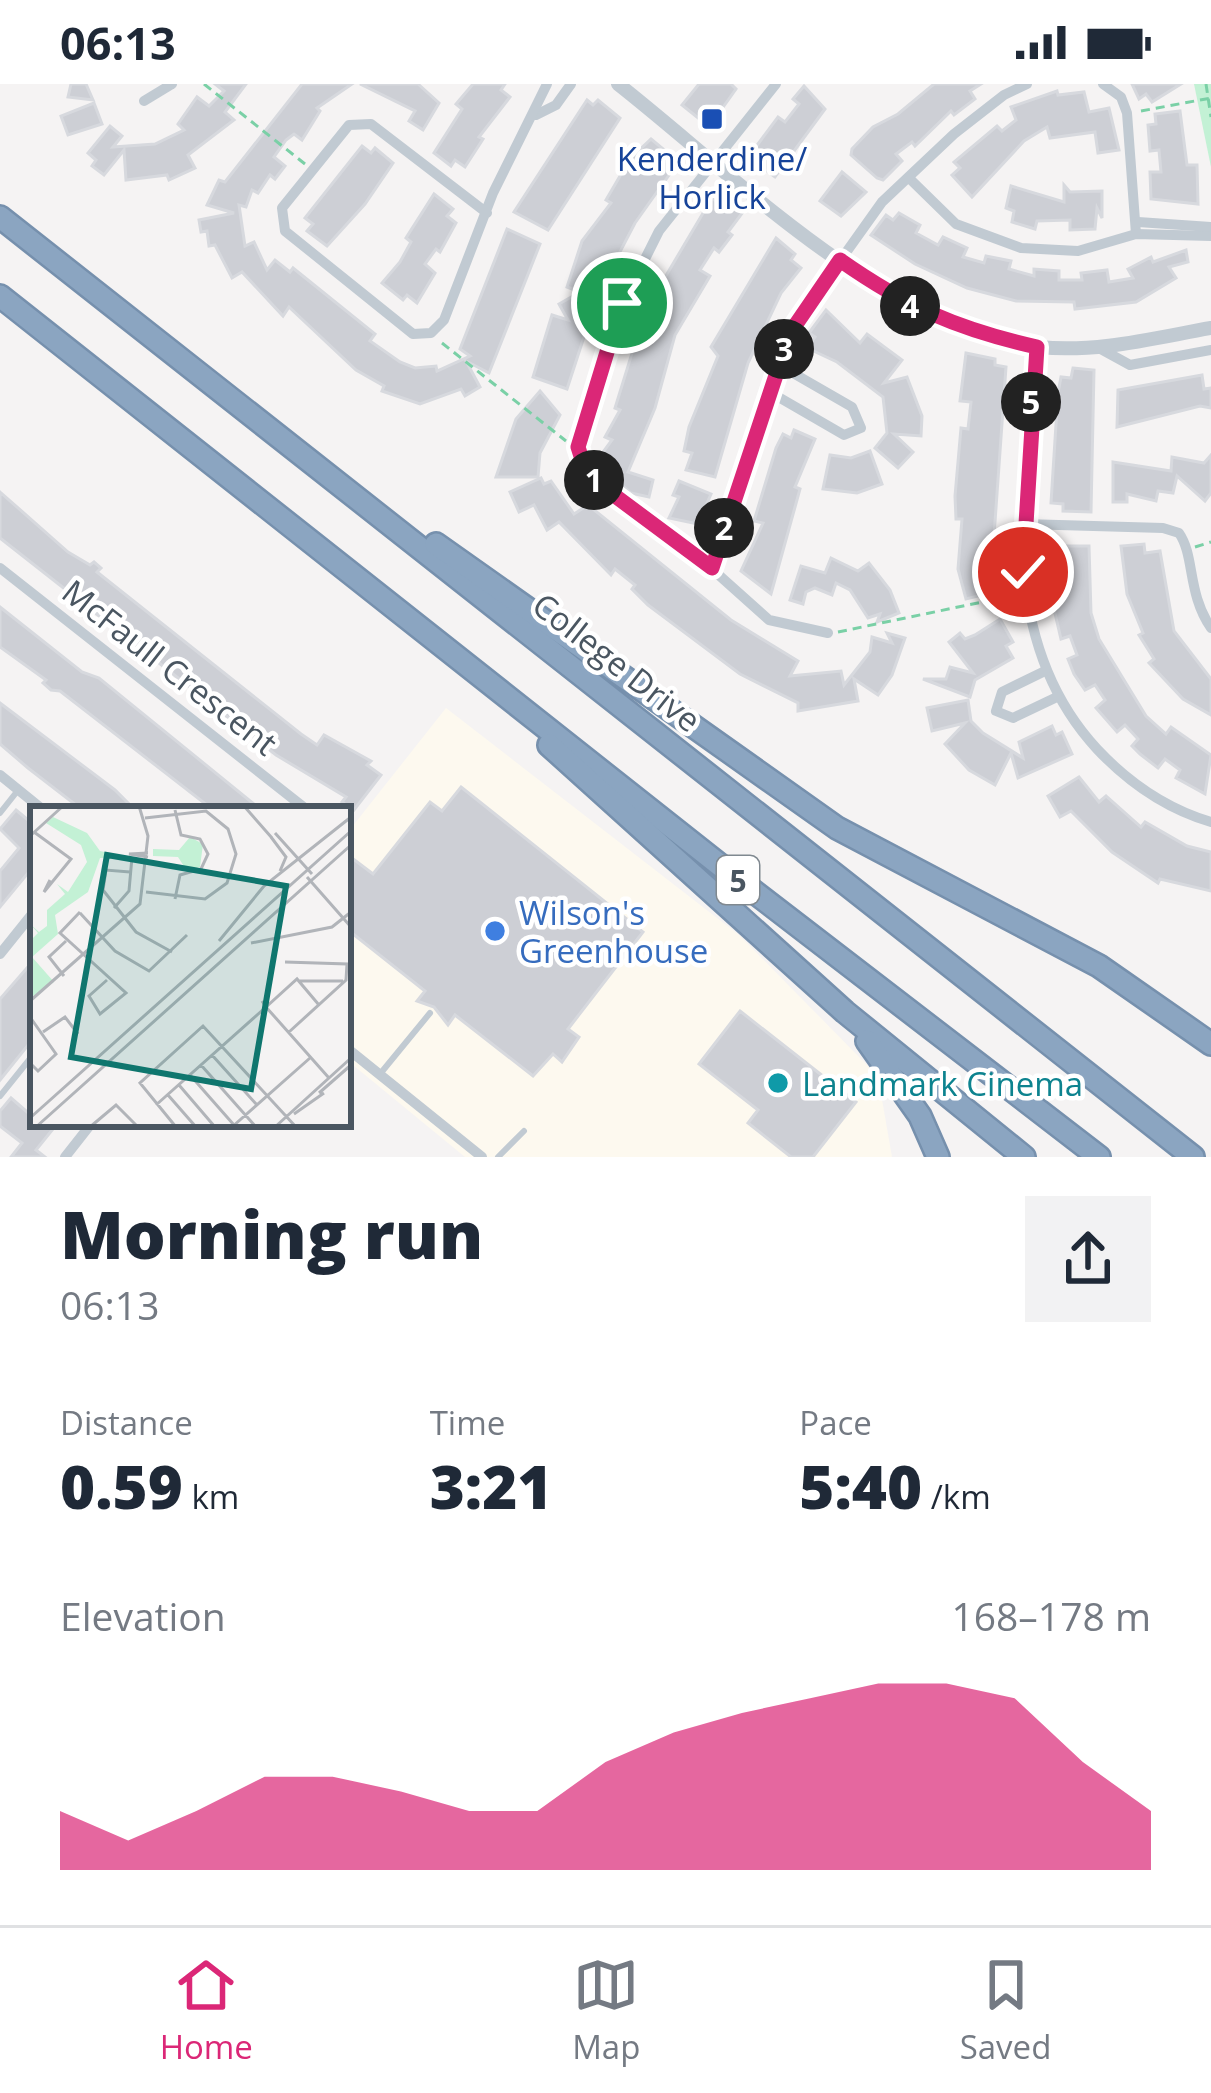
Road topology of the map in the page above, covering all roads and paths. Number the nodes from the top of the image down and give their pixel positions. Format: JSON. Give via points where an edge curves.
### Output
{"nodes":[{"id":1,"x":172,"y":84,"type":"edge"},
{"id":2,"x":204,"y":84,"type":"edge"},
{"id":3,"x":548,"y":84,"type":"edge"},
{"id":4,"x":572,"y":84,"type":"edge"},
{"id":5,"x":618,"y":84,"type":"edge"},
{"id":6,"x":776,"y":84,"type":"edge"},
{"id":7,"x":1027,"y":84,"type":"edge"},
{"id":8,"x":1103,"y":84,"type":"edge"},
{"id":9,"x":1206,"y":84,"type":"edge"},
{"id":10,"x":1209,"y":99,"type":"edge"},
{"id":11,"x":144,"y":101,"type":"dead end"},
{"id":12,"x":1127,"y":113,"type":"junction"},
{"id":13,"x":536,"y":115,"type":"junction"},
{"id":14,"x":1211,"y":117,"type":"edge"},
{"id":15,"x":712,"y":159,"type":"junction"},
{"id":16,"x":303,"y":163,"type":"dead end"},
{"id":17,"x":911,"y":180,"type":"junction"},
{"id":18,"x":487,"y":213,"type":"junction"},
{"id":19,"x":0,"y":217,"type":"edge"},
{"id":20,"x":1137,"y":228,"type":"junction"},
{"id":21,"x":1211,"y":231,"type":"edge"},
{"id":22,"x":840,"y":260,"type":"junction"},
{"id":23,"x":0,"y":296,"type":"edge"},
{"id":24,"x":1211,"y":328,"type":"edge"},
{"id":25,"x":445,"y":346,"type":"dead end"},
{"id":26,"x":1037,"y":347,"type":"junction"},
{"id":27,"x":1099,"y":348,"type":"junction"},
{"id":28,"x":1211,"y":350,"type":"edge"},
{"id":29,"x":187,"y":365,"type":"junction"},
{"id":30,"x":778,"y":365,"type":"junction"},
{"id":31,"x":768,"y":391,"type":"junction"},
{"id":32,"x":565,"y":441,"type":"dead end"},
{"id":33,"x":1024,"y":524,"type":"junction"},
{"id":34,"x":1211,"y":542,"type":"edge"},
{"id":35,"x":1188,"y":549,"type":"junction"},
{"id":36,"x":0,"y":568,"type":"edge"},
{"id":37,"x":712,"y":568,"type":"junction"},
{"id":38,"x":1014,"y":595,"type":"dead end"},
{"id":39,"x":382,"y":596,"type":"junction"},
{"id":40,"x":1211,"y":628,"type":"edge"},
{"id":41,"x":828,"y":633,"type":"joint"},
{"id":42,"x":1045,"y":671,"type":"junction"},
{"id":43,"x":1057,"y":697,"type":"junction"},
{"id":44,"x":0,"y":775,"type":"edge"},
{"id":45,"x":19,"y":789,"type":"junction"},
{"id":46,"x":39,"y":806,"type":"edge"},
{"id":47,"x":302,"y":806,"type":"edge"},
{"id":48,"x":0,"y":813,"type":"edge"},
{"id":49,"x":1211,"y":822,"type":"edge"},
{"id":50,"x":30,"y":917,"type":"edge"},
{"id":51,"x":0,"y":954,"type":"edge"},
{"id":52,"x":845,"y":1012,"type":"junction"},
{"id":53,"x":430,"y":1013,"type":"dead end"},
{"id":54,"x":1211,"y":1044,"type":"edge"},
{"id":55,"x":351,"y":1051,"type":"edge"},
{"id":56,"x":30,"y":1058,"type":"edge"},
{"id":57,"x":380,"y":1074,"type":"junction"},
{"id":58,"x":0,"y":1096,"type":"edge"},
{"id":59,"x":89,"y":1127,"type":"edge"},
{"id":60,"x":524,"y":1131,"type":"dead end"},
{"id":61,"x":65,"y":1157,"type":"edge"},
{"id":62,"x":482,"y":1157,"type":"edge"},
{"id":63,"x":498,"y":1157,"type":"edge"},
{"id":64,"x":938,"y":1157,"type":"edge"},
{"id":65,"x":1024,"y":1157,"type":"edge"},
{"id":66,"x":1099,"y":1157,"type":"edge"},
{"id":67,"x":1193,"y":1157,"type":"edge"}],
"edges":[{"from":1,"to":11,"type":"street"},
{"from":2,"to":16,"type":"path"},
{"from":3,"to":13,"type":"street"},
{"from":4,"to":13,"type":"street"},
{"from":5,"to":15,"type":"street"},
{"from":6,"to":15,"type":"street"},
{"from":7,"to":17,"type":"street","via":[[954,134]]},
{"from":8,"to":12,"type":"street"},
{"from":9,"to":10,"type":"path"},
{"from":10,"to":12,"type":"path"},
{"from":10,"to":14,"type":"path"},
{"from":12,"to":20,"type":"street"},
{"from":13,"to":18,"type":"street"},
{"from":15,"to":22,"type":"street"},
{"from":15,"to":37,"type":"street","via":[[659,231],[622,303],[578,447],[587,475]]},
{"from":17,"to":20,"type":"street","via":[[956,224],[1021,248],[1078,250]]},
{"from":17,"to":22,"type":"street","via":[[882,202]]},
{"from":18,"to":18,"type":"street","via":[[371,124],[350,125],[282,208],[285,231],[413,334],[431,333],[444,320]]},
{"from":19,"to":29,"type":"highway","name":"College Drive","number":"5"},
{"from":20,"to":21,"type":"street"},
{"from":22,"to":26,"type":"street","via":[[902,303],[958,328]]},
{"from":22,"to":30,"type":"street"},
{"from":23,"to":39,"type":"highway","number":"5"},
{"from":24,"to":27,"type":"street"},
{"from":25,"to":32,"type":"path"},
{"from":26,"to":27,"type":"street"},
{"from":26,"to":33,"type":"street"},
{"from":27,"to":28,"type":"street","via":[[1130,364]]},
{"from":29,"to":54,"type":"highway","via":[[837,828],[1100,966]]},
{"from":29,"to":67,"type":"highway","name":"College Drive","number":"5"},
{"from":30,"to":31,"type":"street"},
{"from":30,"to":31,"type":"street","via":[[852,407],[861,428],[844,435]]},
{"from":31,"to":37,"type":"street"},
{"from":33,"to":35,"type":"street","via":[[1163,528],[1180,533]]},
{"from":33,"to":42,"type":"street","via":[[1024,595]]},
{"from":34,"to":35,"type":"path"},
{"from":35,"to":40,"type":"street","via":[[1191,590]]},
{"from":36,"to":47,"type":"street","name":"McFaull Crescent"},
{"from":37,"to":41,"type":"street","via":[[769,620]]},
{"from":38,"to":41,"type":"path"},
{"from":39,"to":52,"type":"highway"},
{"from":39,"to":66,"type":"highway","number":"5"},
{"from":42,"to":43,"type":"street"},
{"from":42,"to":43,"type":"street","via":[[1002,692],[996,711],[1013,718]]},
{"from":43,"to":49,"type":"street","via":[[1128,778]]},
{"from":44,"to":45,"type":"street"},
{"from":45,"to":46,"type":"street"},
{"from":45,"to":48,"type":"lane"},
{"from":50,"to":51,"type":"street"},
{"from":52,"to":64,"type":"highway","via":[[910,1100]]},
{"from":52,"to":65,"type":"highway"},
{"from":53,"to":57,"type":"lane"},
{"from":55,"to":57,"type":"street"},
{"from":56,"to":58,"type":"lane"},
{"from":57,"to":62,"type":"street"},
{"from":59,"to":61,"type":"street"},
{"from":60,"to":63,"type":"lane"}]}
